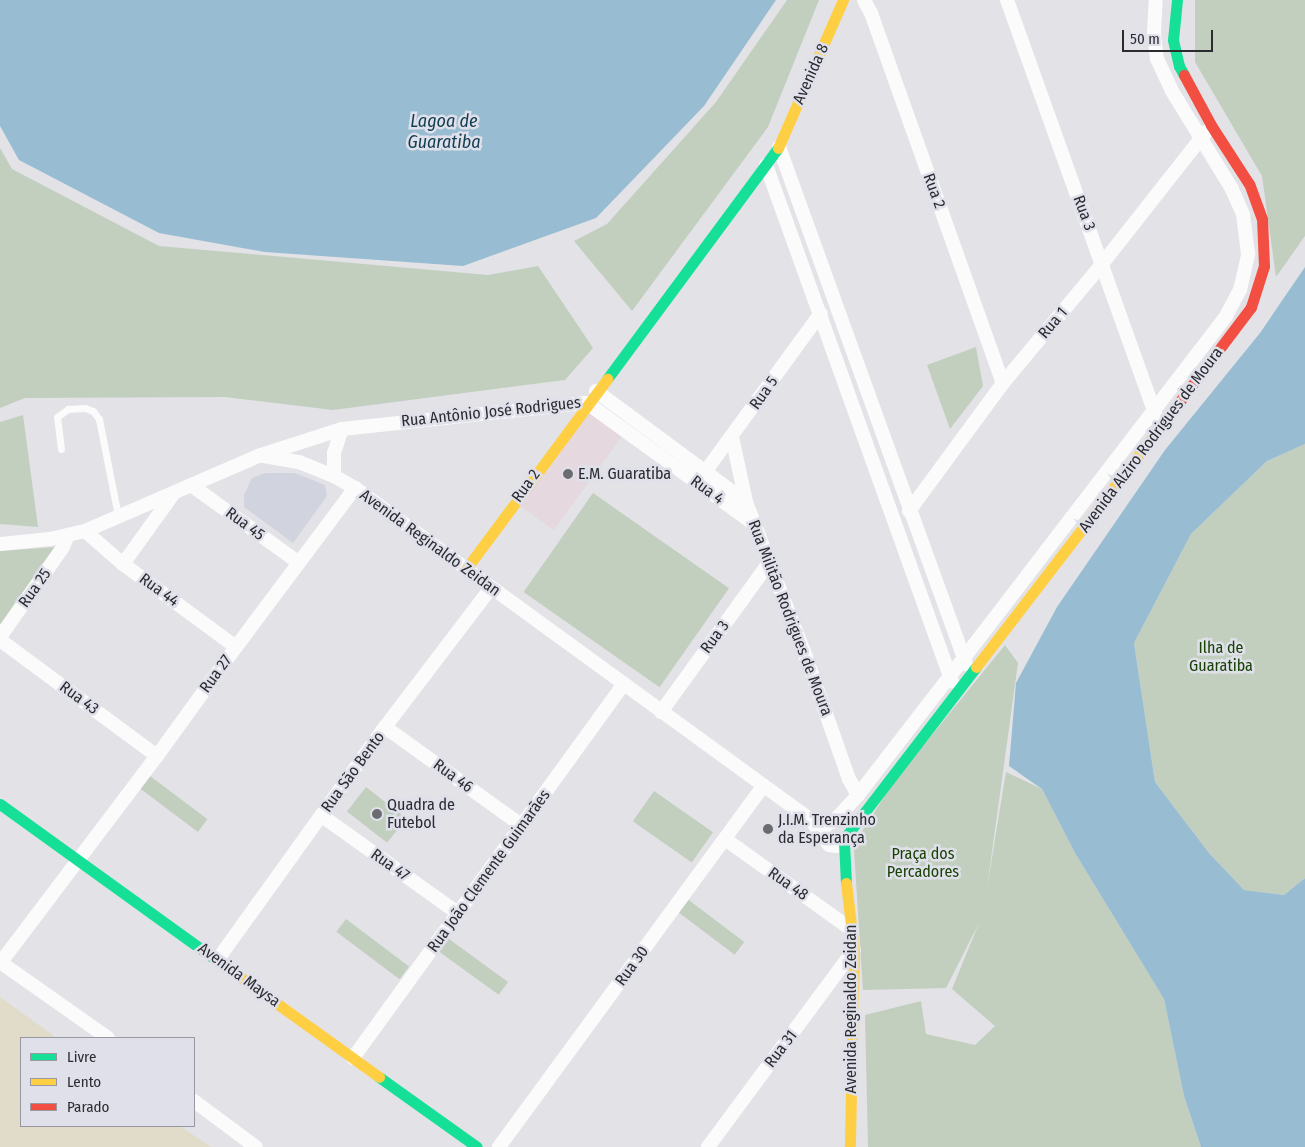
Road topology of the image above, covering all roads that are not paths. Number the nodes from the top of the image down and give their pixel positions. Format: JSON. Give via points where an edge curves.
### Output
{"nodes":[{"id":1,"x":843,"y":0,"type":"edge"},
{"id":2,"x":864,"y":0,"type":"edge"},
{"id":3,"x":1007,"y":0,"type":"edge"},
{"id":4,"x":1156,"y":0,"type":"edge"},
{"id":5,"x":1177,"y":0,"type":"edge"},
{"id":6,"x":1212,"y":124,"type":"junction"},
{"id":7,"x":1200,"y":138,"type":"junction"},
{"id":8,"x":779,"y":147,"type":"junction"},
{"id":9,"x":766,"y":165,"type":"junction"},
{"id":10,"x":1102,"y":264,"type":"junction"},
{"id":11,"x":821,"y":313,"type":"junction"},
{"id":12,"x":1003,"y":383,"type":"junction"},
{"id":13,"x":596,"y":392,"type":"junction"},
{"id":14,"x":587,"y":403,"type":"junction"},
{"id":15,"x":1154,"y":410,"type":"junction"},
{"id":16,"x":1161,"y":426,"type":"junction"},
{"id":17,"x":342,"y":429,"type":"junction"},
{"id":18,"x":732,"y":437,"type":"junction"},
{"id":19,"x":61,"y":449,"type":"dead end"},
{"id":20,"x":261,"y":455,"type":"junction"},
{"id":21,"x":706,"y":471,"type":"junction"},
{"id":22,"x":334,"y":476,"type":"junction"},
{"id":23,"x":697,"y":483,"type":"junction"},
{"id":24,"x":191,"y":485,"type":"junction"},
{"id":25,"x":355,"y":488,"type":"junction"},
{"id":26,"x":175,"y":492,"type":"junction"},
{"id":27,"x":746,"y":502,"type":"junction"},
{"id":28,"x":909,"y":511,"type":"junction"},
{"id":29,"x":118,"y":516,"type":"junction"},
{"id":30,"x":754,"y":524,"type":"junction"},
{"id":31,"x":85,"y":530,"type":"junction"},
{"id":32,"x":67,"y":536,"type":"junction"},
{"id":33,"x":0,"y":544,"type":"edge"},
{"id":34,"x":299,"y":563,"type":"junction"},
{"id":35,"x":769,"y":563,"type":"junction"},
{"id":36,"x":123,"y":564,"type":"junction"},
{"id":37,"x":466,"y":569,"type":"junction"},
{"id":38,"x":491,"y":588,"type":"junction"},
{"id":39,"x":983,"y":632,"type":"junction"},
{"id":40,"x":0,"y":638,"type":"edge"},
{"id":41,"x":993,"y":646,"type":"junction"},
{"id":42,"x":236,"y":647,"type":"junction"},
{"id":43,"x":963,"y":658,"type":"junction"},
{"id":44,"x":970,"y":674,"type":"junction"},
{"id":45,"x":950,"y":676,"type":"junction"},
{"id":46,"x":624,"y":684,"type":"junction"},
{"id":47,"x":956,"y":692,"type":"junction"},
{"id":48,"x":661,"y":712,"type":"junction"},
{"id":49,"x":385,"y":728,"type":"junction"},
{"id":50,"x":158,"y":756,"type":"junction"},
{"id":51,"x":763,"y":786,"type":"junction"},
{"id":52,"x":862,"y":790,"type":"junction"},
{"id":53,"x":878,"y":795,"type":"junction"},
{"id":54,"x":0,"y":804,"type":"edge"},
{"id":55,"x":322,"y":816,"type":"junction"},
{"id":56,"x":521,"y":825,"type":"junction"},
{"id":57,"x":828,"y":832,"type":"junction"},
{"id":58,"x":725,"y":839,"type":"junction"},
{"id":59,"x":845,"y":839,"type":"junction"},
{"id":60,"x":78,"y":860,"type":"junction"},
{"id":61,"x":844,"y":871,"type":"junction"},
{"id":62,"x":847,"y":889,"type":"junction"},
{"id":63,"x":459,"y":914,"type":"junction"},
{"id":64,"x":830,"y":914,"type":"junction"},
{"id":65,"x":852,"y":930,"type":"junction"},
{"id":66,"x":854,"y":950,"type":"junction"},
{"id":67,"x":218,"y":959,"type":"junction"},
{"id":68,"x":0,"y":962,"type":"edge"},
{"id":69,"x":107,"y":1037,"type":"edge"},
{"id":70,"x":353,"y":1058,"type":"junction"},
{"id":71,"x":195,"y":1102,"type":"edge"},
{"id":72,"x":256,"y":1147,"type":"edge"},
{"id":73,"x":477,"y":1147,"type":"edge"},
{"id":74,"x":499,"y":1147,"type":"edge"},
{"id":75,"x":708,"y":1147,"type":"edge"},
{"id":76,"x":850,"y":1147,"type":"edge"}],
"edges":[{"from":1,"to":8,"type":"street","name":"Avenida 8"},
{"from":2,"to":12,"type":"street","name":"Rua 2"},
{"from":3,"to":10,"type":"street","name":"Rua 3"},
{"from":4,"to":7,"type":"street","name":"Avenida Alziro Rodrigues de Moura","via":[[1157,59]]},
{"from":5,"to":6,"type":"street","name":"Avenida Alziro Rodrigues de Moura","via":[[1173,28],[1175,55]]},
{"from":6,"to":7,"type":"street","name":"Rua 1"},
{"from":6,"to":16,"type":"street","name":"Avenida Alziro Rodrigues de Moura","via":[[1255,197],[1264,228],[1264,266],[1250,307]]},
{"from":7,"to":10,"type":"street","name":"Rua 1"},
{"from":7,"to":15,"type":"street","name":"Avenida Alziro Rodrigues de Moura","via":[[1239,202],[1246,228],[1247,265],[1240,290],[1230,308]]},
{"from":8,"to":9,"type":"street","name":"Rua Antônio José Rodrigues"},
{"from":8,"to":28,"type":"street"},
{"from":9,"to":11,"type":"street"},
{"from":9,"to":13,"type":"street","name":"Rua Antônio José Rodrigues"},
{"from":10,"to":12,"type":"street","name":"Rua 1"},
{"from":10,"to":15,"type":"street","name":"Rua 3"},
{"from":11,"to":18,"type":"street","name":"Rua 5"},
{"from":11,"to":45,"type":"street"},
{"from":12,"to":28,"type":"street","name":"Rua 1"},
{"from":13,"to":14,"type":"street","name":"Rua Antônio José Rodrigues"},
{"from":13,"to":21,"type":"street","name":"Rua 4"},
{"from":14,"to":17,"type":"street","name":"Rua Antônio José Rodrigues"},
{"from":14,"to":23,"type":"street","name":"Rua 4"},
{"from":14,"to":37,"type":"street","name":"Rua 2"},
{"from":15,"to":16,"type":"street","name":"Rua 3"},
{"from":15,"to":39,"type":"street","name":"Avenida Alziro Rodrigues de Moura"},
{"from":16,"to":41,"type":"street","name":"Avenida Alziro Rodrigues de Moura"},
{"from":17,"to":20,"type":"street","name":"Rua Antônio José Rodrigues"},
{"from":17,"to":22,"type":"street","via":[[334,452]]},
{"from":18,"to":21,"type":"street","name":"Rua 5"},
{"from":18,"to":27,"type":"street","name":"Rua Militão Rodrigues de Moura"},
{"from":19,"to":29,"type":"lane","via":[[57,417],[68,409],[93,411],[99,419]]},
{"from":20,"to":22,"type":"street","name":"Avenida Reginaldo Zeidan","via":[[292,460]]},
{"from":20,"to":24,"type":"street"},
{"from":21,"to":23,"type":"street","name":"Rua 5"},
{"from":21,"to":27,"type":"street","name":"Rua 4"},
{"from":22,"to":25,"type":"street","name":"Avenida Reginaldo Zeidan"},
{"from":23,"to":30,"type":"street","name":"Rua 4"},
{"from":24,"to":26,"type":"street"},
{"from":24,"to":34,"type":"street","name":"Rua 45"},
{"from":25,"to":34,"type":"street","name":"Rua 27"},
{"from":25,"to":37,"type":"street","name":"Avenida Reginaldo Zeidan"},
{"from":26,"to":29,"type":"street"},
{"from":26,"to":36,"type":"street"},
{"from":27,"to":30,"type":"street","name":"Rua Militão Rodrigues de Moura"},
{"from":28,"to":43,"type":"street"},
{"from":29,"to":31,"type":"street"},
{"from":30,"to":35,"type":"street","name":"Rua Militão Rodrigues de Moura"},
{"from":31,"to":32,"type":"street"},
{"from":31,"to":36,"type":"street","name":"Rua 44"},
{"from":32,"to":33,"type":"street"},
{"from":32,"to":40,"type":"street","name":"Rua 25","via":[[64,547]]},
{"from":34,"to":42,"type":"street","name":"Rua 27"},
{"from":35,"to":48,"type":"street","name":"Rua 3"},
{"from":35,"to":52,"type":"street","name":"Rua Militão Rodrigues de Moura","via":[[849,779]]},
{"from":36,"to":42,"type":"street","name":"Rua 44"},
{"from":37,"to":38,"type":"street","name":"Avenida Reginaldo Zeidan"},
{"from":38,"to":46,"type":"street","name":"Avenida Reginaldo Zeidan"},
{"from":38,"to":49,"type":"street","name":"Rua São Bento"},
{"from":39,"to":41,"type":"street"},
{"from":39,"to":43,"type":"street","name":"Avenida Alziro Rodrigues de Moura"},
{"from":40,"to":50,"type":"street","name":"Rua 43"},
{"from":41,"to":44,"type":"street","name":"Avenida Alziro Rodrigues de Moura"},
{"from":42,"to":50,"type":"street","name":"Rua 27"},
{"from":43,"to":44,"type":"street"},
{"from":43,"to":45,"type":"street","name":"Avenida Alziro Rodrigues de Moura"},
{"from":44,"to":47,"type":"street","name":"Avenida Alziro Rodrigues de Moura"},
{"from":45,"to":47,"type":"street"},
{"from":45,"to":52,"type":"street","name":"Avenida Alziro Rodrigues de Moura"},
{"from":46,"to":48,"type":"street","name":"Avenida Reginaldo Zeidan"},
{"from":46,"to":56,"type":"street","name":"Rua João Clemente Guimarães"},
{"from":47,"to":53,"type":"street","name":"Avenida Alziro Rodrigues de Moura"},
{"from":48,"to":51,"type":"street","name":"Avenida Reginaldo Zeidan"},
{"from":49,"to":55,"type":"street","name":"Rua São Bento"},
{"from":49,"to":56,"type":"street","name":"Rua 46"},
{"from":50,"to":60,"type":"street","name":"Rua 27"},
{"from":51,"to":57,"type":"street","name":"Avenida Reginaldo Zeidan"},
{"from":51,"to":58,"type":"street","name":"Rua 30"},
{"from":52,"to":53,"type":"street"},
{"from":52,"to":57,"type":"street","name":"Avenida Alziro Rodrigues de Moura"},
{"from":53,"to":59,"type":"street","name":"Avenida Alziro Rodrigues de Moura"},
{"from":54,"to":60,"type":"street","name":"Avenida Maysa"},
{"from":55,"to":63,"type":"street","name":"Rua 47"},
{"from":55,"to":67,"type":"street","name":"Rua São Bento"},
{"from":56,"to":63,"type":"street","name":"Rua João Clemente Guimarães"},
{"from":57,"to":59,"type":"street","name":"Avenida Reginaldo Zeidan","via":[[837,846]]},
{"from":57,"to":59,"type":"street","via":[[843,825]]},
{"from":57,"to":61,"type":"street","name":"Avenida Reginaldo Zeidan"},
{"from":58,"to":64,"type":"street","name":"Rua 48"},
{"from":58,"to":74,"type":"street","name":"Rua 30"},
{"from":59,"to":61,"type":"street","name":"Avenida Reginaldo Zeidan"},
{"from":60,"to":67,"type":"street","name":"Avenida Maysa"},
{"from":60,"to":68,"type":"street","name":"Rua 27"},
{"from":61,"to":62,"type":"street","name":"Avenida Reginaldo Zeidan"},
{"from":62,"to":64,"type":"street"},
{"from":62,"to":65,"type":"street","name":"Avenida Reginaldo Zeidan"},
{"from":63,"to":70,"type":"street","name":"Rua João Clemente Guimarães"},
{"from":64,"to":65,"type":"street","name":"Rua 48"},
{"from":65,"to":66,"type":"street","name":"Avenida Reginaldo Zeidan"},
{"from":66,"to":75,"type":"street","name":"Rua 31"},
{"from":66,"to":76,"type":"street","name":"Avenida Reginaldo Zeidan"},
{"from":67,"to":70,"type":"street","name":"Avenida Maysa"},
{"from":68,"to":69,"type":"street"},
{"from":70,"to":73,"type":"street","name":"Avenida Maysa"},
{"from":71,"to":72,"type":"street"}]}
